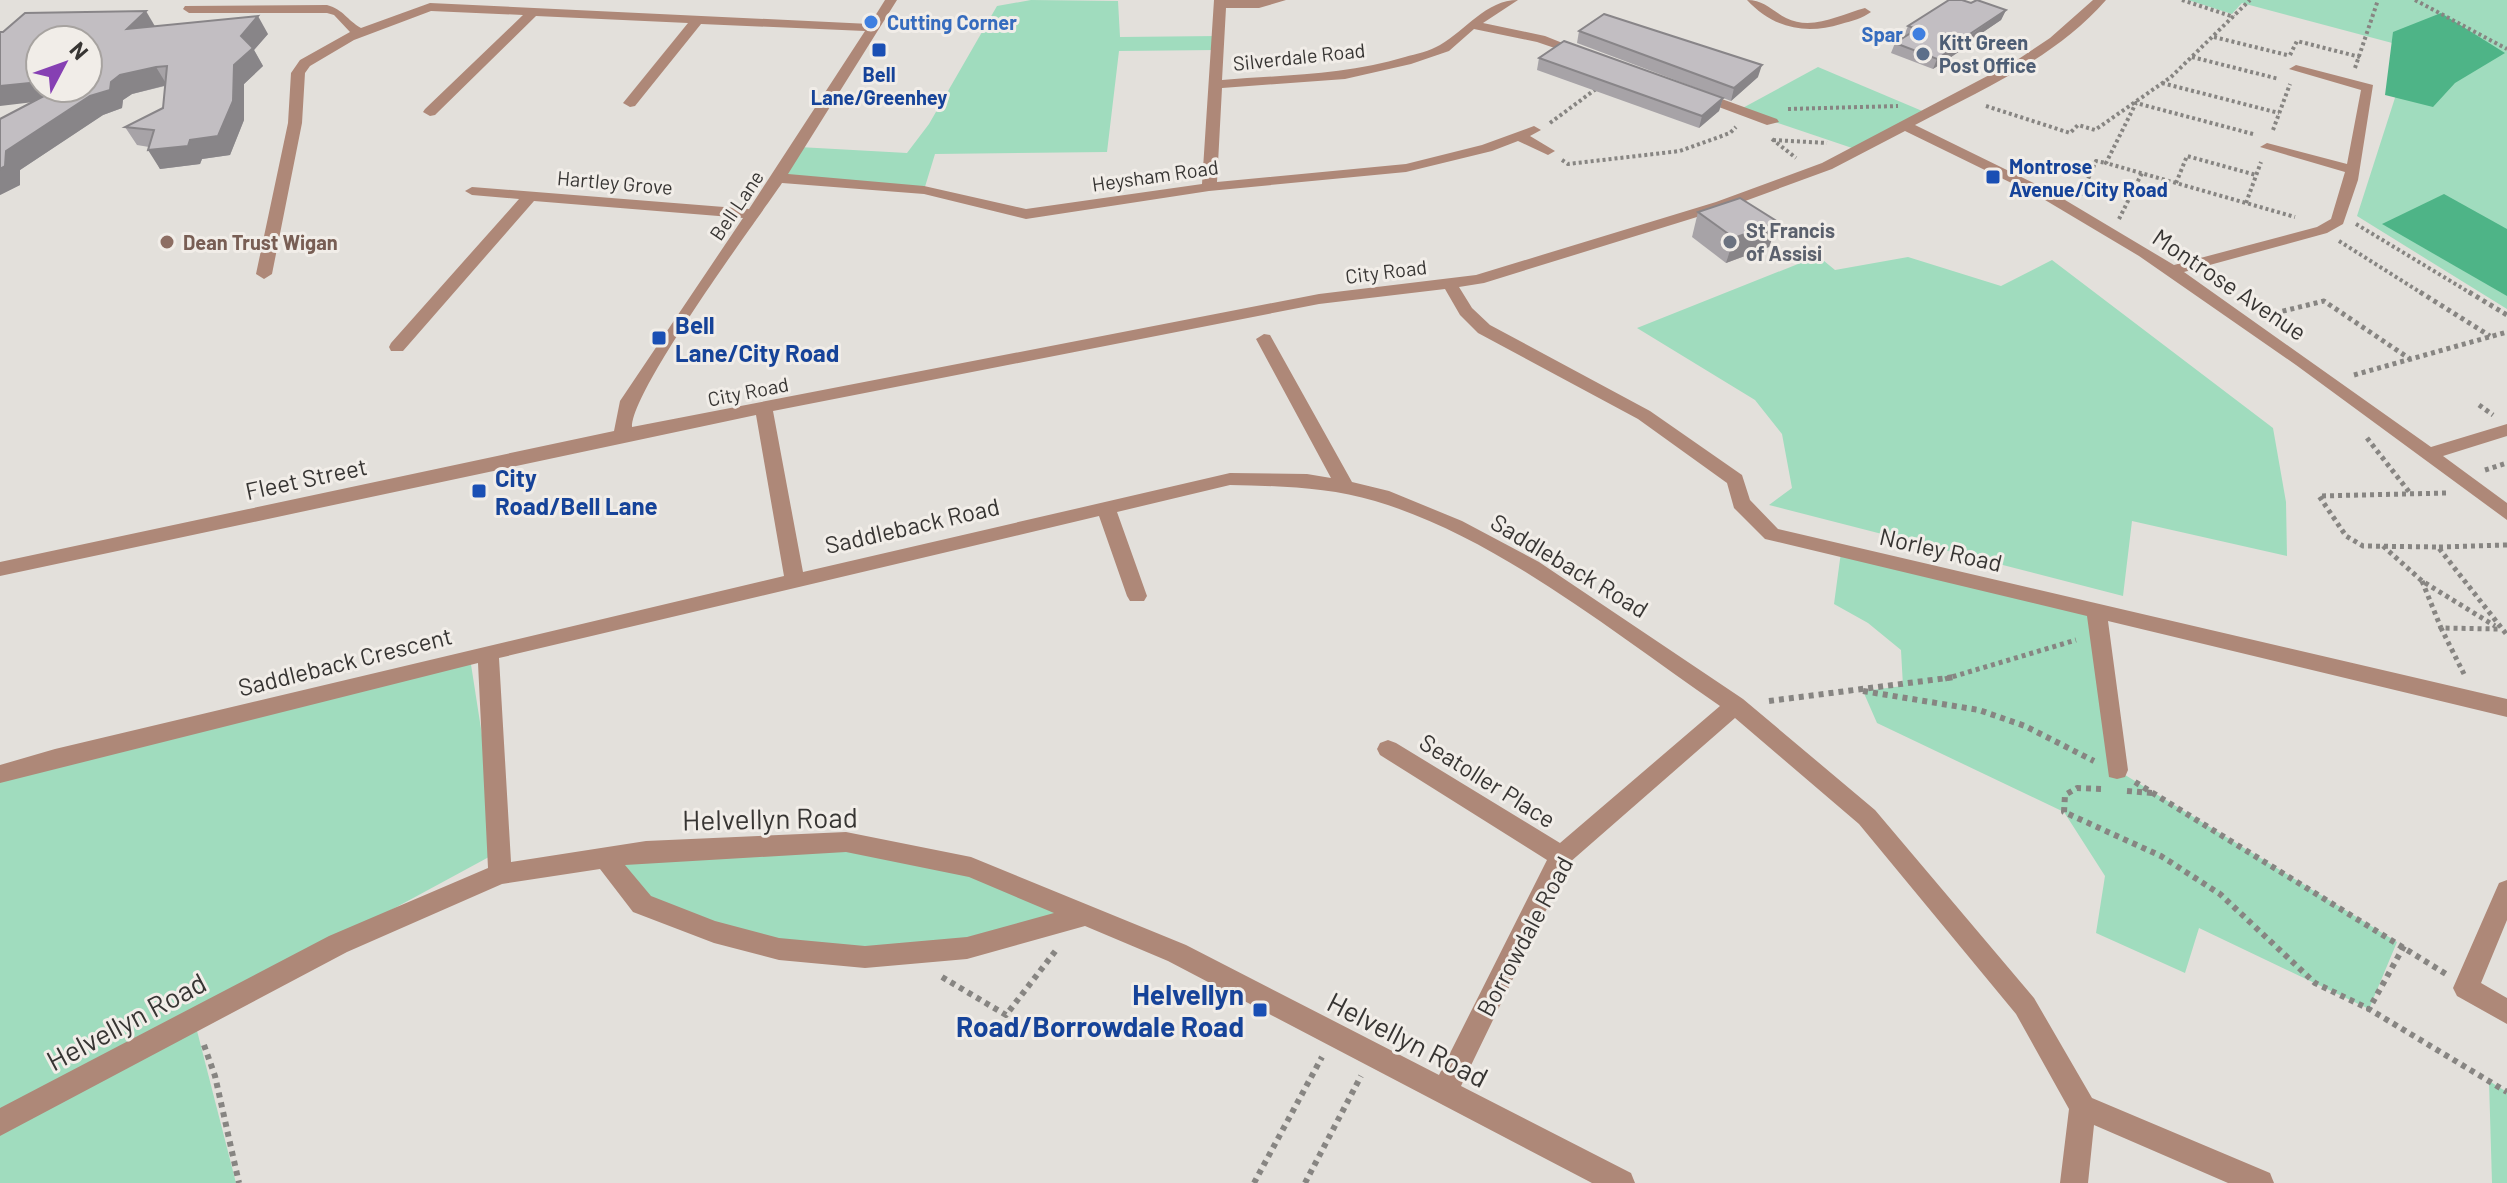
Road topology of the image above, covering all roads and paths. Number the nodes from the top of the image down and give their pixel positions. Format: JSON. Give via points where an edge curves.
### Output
{"nodes":[{"id":1,"x":621,"y":0,"type":"edge"},
{"id":2,"x":891,"y":0,"type":"edge"},
{"id":3,"x":1280,"y":0,"type":"edge"},
{"id":4,"x":1512,"y":0,"type":"edge"},
{"id":5,"x":1753,"y":0,"type":"edge"},
{"id":6,"x":2182,"y":0,"type":"edge"},
{"id":7,"x":2250,"y":0,"type":"edge"},
{"id":8,"x":2378,"y":0,"type":"edge"},
{"id":9,"x":2415,"y":0,"type":"edge"},
{"id":10,"x":2096,"y":1,"type":"edge"},
{"id":11,"x":1220,"y":2,"type":"edge"},
{"id":12,"x":433,"y":4,"type":"edge"},
{"id":13,"x":189,"y":9,"type":"dead end"},
{"id":14,"x":1865,"y":12,"type":"dead end"},
{"id":15,"x":532,"y":13,"type":"junction"},
{"id":16,"x":607,"y":16,"type":"junction"},
{"id":17,"x":2235,"y":17,"type":"junction"},
{"id":18,"x":697,"y":20,"type":"junction"},
{"id":19,"x":1472,"y":25,"type":"junction"},
{"id":20,"x":875,"y":28,"type":"junction"},
{"id":21,"x":355,"y":35,"type":"junction"},
{"id":22,"x":2214,"y":37,"type":"junction"},
{"id":23,"x":2507,"y":49,"type":"edge"},
{"id":24,"x":2192,"y":57,"type":"junction"},
{"id":25,"x":2360,"y":57,"type":"junction"},
{"id":26,"x":1597,"y":58,"type":"edge"},
{"id":27,"x":2293,"y":63,"type":"junction"},
{"id":28,"x":2162,"y":83,"type":"junction"},
{"id":29,"x":2349,"y":83,"type":"junction"},
{"id":30,"x":1215,"y":84,"type":"junction"},
{"id":31,"x":1600,"y":86,"type":"edge"},
{"id":32,"x":1682,"y":89,"type":"edge"},
{"id":33,"x":1973,"y":102,"type":"dead end"},
{"id":34,"x":630,"y":103,"type":"dead end"},
{"id":35,"x":2136,"y":103,"type":"junction"},
{"id":36,"x":1899,"y":106,"type":"dead end"},
{"id":37,"x":430,"y":112,"type":"dead end"},
{"id":38,"x":2279,"y":113,"type":"junction"},
{"id":39,"x":1743,"y":118,"type":"junction"},
{"id":40,"x":1772,"y":122,"type":"dead end"},
{"id":41,"x":1906,"y":126,"type":"junction"},
{"id":42,"x":1534,"y":130,"type":"joint"},
{"id":43,"x":1519,"y":136,"type":"junction"},
{"id":44,"x":1772,"y":140,"type":"junction"},
{"id":45,"x":2268,"y":143,"type":"junction"},
{"id":46,"x":1858,"y":150,"type":"junction"},
{"id":47,"x":1548,"y":151,"type":"joint"},
{"id":48,"x":2106,"y":163,"type":"junction"},
{"id":49,"x":2353,"y":170,"type":"junction"},
{"id":50,"x":1814,"y":172,"type":"junction"},
{"id":51,"x":2142,"y":173,"type":"junction"},
{"id":52,"x":2256,"y":175,"type":"junction"},
{"id":53,"x":779,"y":178,"type":"junction"},
{"id":54,"x":2176,"y":183,"type":"junction"},
{"id":55,"x":1209,"y":187,"type":"junction"},
{"id":56,"x":472,"y":191,"type":"dead end"},
{"id":57,"x":531,"y":195,"type":"junction"},
{"id":58,"x":2080,"y":197,"type":"dead end"},
{"id":59,"x":2246,"y":203,"type":"junction"},
{"id":60,"x":754,"y":214,"type":"junction"},
{"id":61,"x":2342,"y":215,"type":"junction"},
{"id":62,"x":2119,"y":220,"type":"dead end"},
{"id":63,"x":2291,"y":222,"type":"dead end"},
{"id":64,"x":2322,"y":230,"type":"junction"},
{"id":65,"x":2170,"y":271,"type":"junction"},
{"id":66,"x":264,"y":274,"type":"dead end"},
{"id":67,"x":1449,"y":283,"type":"junction"},
{"id":68,"x":2507,"y":315,"type":"edge"},
{"id":69,"x":2244,"y":321,"type":"junction"},
{"id":70,"x":2507,"y":332,"type":"edge"},
{"id":71,"x":2490,"y":336,"type":"junction"},
{"id":72,"x":1264,"y":339,"type":"dead end"},
{"id":73,"x":397,"y":347,"type":"dead end"},
{"id":74,"x":2410,"y":359,"type":"junction"},
{"id":75,"x":2330,"y":382,"type":"junction"},
{"id":76,"x":764,"y":408,"type":"junction"},
{"id":77,"x":2507,"y":430,"type":"edge"},
{"id":78,"x":2364,"y":433,"type":"dead end"},
{"id":79,"x":623,"y":435,"type":"junction"},
{"id":80,"x":2429,"y":454,"type":"junction"},
{"id":81,"x":1345,"y":487,"type":"junction"},
{"id":82,"x":2454,"y":493,"type":"dead end"},
{"id":83,"x":2410,"y":494,"type":"junction"},
{"id":84,"x":1105,"y":506,"type":"junction"},
{"id":85,"x":2507,"y":513,"type":"edge"},
{"id":86,"x":2507,"y":545,"type":"edge"},
{"id":87,"x":2383,"y":546,"type":"junction"},
{"id":88,"x":2438,"y":547,"type":"junction"},
{"id":89,"x":0,"y":569,"type":"edge"},
{"id":90,"x":795,"y":580,"type":"junction"},
{"id":91,"x":2422,"y":581,"type":"junction"},
{"id":92,"x":1137,"y":596,"type":"dead end"},
{"id":93,"x":2098,"y":622,"type":"junction"},
{"id":94,"x":2441,"y":628,"type":"junction"},
{"id":95,"x":2499,"y":629,"type":"junction"},
{"id":96,"x":2507,"y":635,"type":"edge"},
{"id":97,"x":488,"y":653,"type":"junction"},
{"id":98,"x":1863,"y":691,"type":"junction"},
{"id":99,"x":2478,"y":701,"type":"junction"},
{"id":100,"x":1735,"y":705,"type":"junction"},
{"id":101,"x":2507,"y":708,"type":"edge"},
{"id":102,"x":1388,"y":749,"type":"dead end"},
{"id":103,"x":2117,"y":770,"type":"junction"},
{"id":104,"x":0,"y":774,"type":"edge"},
{"id":105,"x":2154,"y":794,"type":"junction"},
{"id":106,"x":604,"y":856,"type":"junction"},
{"id":107,"x":1561,"y":856,"type":"junction"},
{"id":108,"x":500,"y":874,"type":"junction"},
{"id":109,"x":2507,"y":891,"type":"edge"},
{"id":110,"x":1082,"y":916,"type":"junction"},
{"id":111,"x":2404,"y":946,"type":"junction"},
{"id":112,"x":903,"y":954,"type":"junction"},
{"id":113,"x":2466,"y":988,"type":"junction"},
{"id":114,"x":2369,"y":1009,"type":"junction"},
{"id":115,"x":2507,"y":1012,"type":"edge"},
{"id":116,"x":194,"y":1019,"type":"junction"},
{"id":117,"x":1334,"y":1035,"type":"junction"},
{"id":118,"x":1372,"y":1054,"type":"junction"},
{"id":119,"x":1445,"y":1091,"type":"junction"},
{"id":120,"x":2507,"y":1092,"type":"edge"},
{"id":121,"x":2083,"y":1107,"type":"junction"},
{"id":122,"x":0,"y":1123,"type":"edge"},
{"id":123,"x":239,"y":1183,"type":"edge"},
{"id":124,"x":1254,"y":1183,"type":"edge"},
{"id":125,"x":1305,"y":1183,"type":"edge"},
{"id":126,"x":1621,"y":1183,"type":"edge"},
{"id":127,"x":2074,"y":1183,"type":"edge"},
{"id":128,"x":2260,"y":1183,"type":"edge"}],
"edges":[{"from":1,"to":16,"type":"street"},
{"from":2,"to":20,"type":"street","name":"Bell Lane"},
{"from":3,"to":11,"type":"street"},
{"from":4,"to":19,"type":"street","name":"Silverdale Road"},
{"from":5,"to":14,"type":"street","via":[[1798,28],[1814,29]]},
{"from":6,"to":17,"type":"path"},
{"from":7,"to":17,"type":"path"},
{"from":8,"to":25,"type":"path"},
{"from":9,"to":23,"type":"path"},
{"from":10,"to":41,"type":"street","name":"City Road","via":[[2039,52]]},
{"from":11,"to":30,"type":"street"},
{"from":12,"to":15,"type":"street"},
{"from":12,"to":21,"type":"street"},
{"from":13,"to":21,"type":"street","via":[[327,9],[338,12]]},
{"from":15,"to":16,"type":"street"},
{"from":15,"to":37,"type":"street"},
{"from":16,"to":18,"type":"street"},
{"from":17,"to":22,"type":"path"},
{"from":18,"to":20,"type":"street"},
{"from":18,"to":34,"type":"street"},
{"from":19,"to":26,"type":"street"},
{"from":19,"to":30,"type":"street","name":"Silverdale Road","via":[[1444,48],[1406,61],[1345,75]]},
{"from":20,"to":53,"type":"street","name":"Bell Lane"},
{"from":21,"to":66,"type":"street","via":[[312,58],[298,73],[295,123]]},
{"from":22,"to":24,"type":"path"},
{"from":22,"to":27,"type":"path"},
{"from":24,"to":28,"type":"path"},
{"from":24,"to":38,"type":"path","via":[[2291,81]]},
{"from":25,"to":27,"type":"path","via":[[2297,41]]},
{"from":25,"to":29,"type":"path"},
{"from":27,"to":29,"type":"street"},
{"from":28,"to":35,"type":"path"},
{"from":28,"to":38,"type":"path"},
{"from":29,"to":49,"type":"street","via":[[2368,88]]},
{"from":30,"to":55,"type":"street"},
{"from":31,"to":42,"type":"path"},
{"from":32,"to":39,"type":"street"},
{"from":33,"to":35,"type":"path","via":[[2063,133],[2078,125],[2095,130]]},
{"from":35,"to":45,"type":"path"},
{"from":35,"to":48,"type":"path"},
{"from":36,"to":39,"type":"path"},
{"from":38,"to":45,"type":"path"},
{"from":39,"to":40,"type":"street"},
{"from":39,"to":44,"type":"path"},
{"from":39,"to":47,"type":"path","via":[[1730,133],[1680,151],[1568,164]]},
{"from":41,"to":46,"type":"street","name":"City Road"},
{"from":41,"to":65,"type":"street","name":"Montrose Avenue","via":[[2027,184]]},
{"from":42,"to":43,"type":"street","name":"Heysham Road"},
{"from":43,"to":47,"type":"street"},
{"from":43,"to":55,"type":"street","name":"Heysham Road","via":[[1406,168]]},
{"from":44,"to":46,"type":"path","via":[[1833,143]]},
{"from":44,"to":50,"type":"path"},
{"from":45,"to":49,"type":"street"},
{"from":45,"to":52,"type":"path"},
{"from":46,"to":50,"type":"street","name":"City Road"},
{"from":48,"to":51,"type":"path"},
{"from":48,"to":58,"type":"path","via":[[2096,161]]},
{"from":49,"to":61,"type":"street"},
{"from":50,"to":67,"type":"street","name":"City Road","via":[[1494,276]]},
{"from":51,"to":54,"type":"path"},
{"from":51,"to":62,"type":"path"},
{"from":52,"to":54,"type":"path","via":[[2187,156]]},
{"from":52,"to":59,"type":"path"},
{"from":53,"to":55,"type":"street","name":"Heysham Road","via":[[924,190],[1026,214]]},
{"from":53,"to":60,"type":"street","name":"Bell Lane"},
{"from":54,"to":59,"type":"path"},
{"from":56,"to":57,"type":"street","name":"Hartley Grove"},
{"from":57,"to":60,"type":"street","name":"Hartley Grove"},
{"from":57,"to":73,"type":"street"},
{"from":59,"to":63,"type":"path","via":[[2303,219]]},
{"from":60,"to":79,"type":"street","name":"Bell Lane","via":[[629,401]]},
{"from":61,"to":64,"type":"street"},
{"from":61,"to":68,"type":"path"},
{"from":64,"to":65,"type":"street"},
{"from":64,"to":71,"type":"path"},
{"from":65,"to":69,"type":"street","name":"Montrose Avenue"},
{"from":67,"to":76,"type":"street","name":"City Road","via":[[1319,299]]},
{"from":67,"to":93,"type":"street","name":"Norley Road","via":[[1484,329],[1644,415],[1735,480],[1741,503],[1772,534]]},
{"from":69,"to":74,"type":"path","via":[[2324,301]]},
{"from":69,"to":75,"type":"street","name":"Montrose Avenue"},
{"from":70,"to":71,"type":"path"},
{"from":71,"to":74,"type":"path"},
{"from":72,"to":81,"type":"street"},
{"from":74,"to":75,"type":"path"},
{"from":75,"to":80,"type":"street","name":"Montrose Avenue"},
{"from":76,"to":79,"type":"street","name":"City Road"},
{"from":76,"to":90,"type":"street"},
{"from":77,"to":80,"type":"street"},
{"from":78,"to":83,"type":"path"},
{"from":79,"to":89,"type":"street","name":"Fleet Street"},
{"from":80,"to":85,"type":"street","name":"Montrose Avenue"},
{"from":81,"to":84,"type":"street","name":"Saddleback Road","via":[[1307,480],[1230,479]]},
{"from":81,"to":100,"type":"street","name":"Saddleback Road","via":[[1440,520],[1532,567]]},
{"from":82,"to":83,"type":"path"},
{"from":83,"to":87,"type":"path","via":[[2319,496],[2346,536],[2363,546]]},
{"from":84,"to":90,"type":"street","name":"Saddleback Road"},
{"from":84,"to":92,"type":"street"},
{"from":86,"to":88,"type":"path"},
{"from":87,"to":88,"type":"path"},
{"from":87,"to":91,"type":"path"},
{"from":88,"to":95,"type":"path"},
{"from":90,"to":97,"type":"street","name":"Saddleback Road"},
{"from":91,"to":94,"type":"path"},
{"from":91,"to":95,"type":"path"},
{"from":93,"to":98,"type":"path","via":[[1951,678]]},
{"from":93,"to":99,"type":"street","name":"Norley Road"},
{"from":93,"to":103,"type":"street"},
{"from":94,"to":95,"type":"path"},
{"from":94,"to":99,"type":"path"},
{"from":95,"to":96,"type":"path"},
{"from":97,"to":104,"type":"street","name":"Saddleback Crescent"},
{"from":97,"to":108,"type":"street","name":"Saddleback Crescent"},
{"from":98,"to":100,"type":"path"},
{"from":98,"to":103,"type":"path","via":[[1979,710]]},
{"from":99,"to":101,"type":"street","name":"Norley Road"},
{"from":100,"to":107,"type":"street","name":"Borrowdale Road"},
{"from":100,"to":121,"type":"street","name":"Saddleback Road","via":[[1867,817],[2025,1006]]},
{"from":102,"to":107,"type":"street","name":"Seatoller Place"},
{"from":103,"to":105,"type":"path"},
{"from":105,"to":111,"type":"path"},
{"from":105,"to":114,"type":"path","via":[[2077,788],[2065,795],[2064,812],[2161,856],[2220,894],[2315,983]]},
{"from":106,"to":108,"type":"street","name":"Helvellyn Road"},
{"from":106,"to":110,"type":"street","name":"Helvellyn Road","via":[[846,842],[971,867]]},
{"from":106,"to":112,"type":"street","via":[[642,904],[714,932],[779,949],[865,957]]},
{"from":107,"to":119,"type":"street","name":"Borrowdale Road"},
{"from":108,"to":116,"type":"street","name":"Helvellyn Road","via":[[338,944]]},
{"from":109,"to":113,"type":"street"},
{"from":110,"to":112,"type":"street","via":[[967,948]]},
{"from":110,"to":112,"type":"path","via":[[1006,1015]]},
{"from":110,"to":117,"type":"street","name":"Helvellyn Road","via":[[1177,953]]},
{"from":111,"to":113,"type":"path"},
{"from":111,"to":114,"type":"path"},
{"from":113,"to":115,"type":"street"},
{"from":114,"to":120,"type":"path"},
{"from":116,"to":122,"type":"street","name":"Helvellyn Road"},
{"from":116,"to":123,"type":"path","via":[[215,1076]]},
{"from":117,"to":118,"type":"street","name":"Helvellyn Road"},
{"from":117,"to":124,"type":"path"},
{"from":118,"to":119,"type":"street","name":"Helvellyn Road"},
{"from":118,"to":125,"type":"path"},
{"from":119,"to":126,"type":"street","name":"Helvellyn Road"},
{"from":121,"to":127,"type":"street"},
{"from":121,"to":128,"type":"street"}]}
